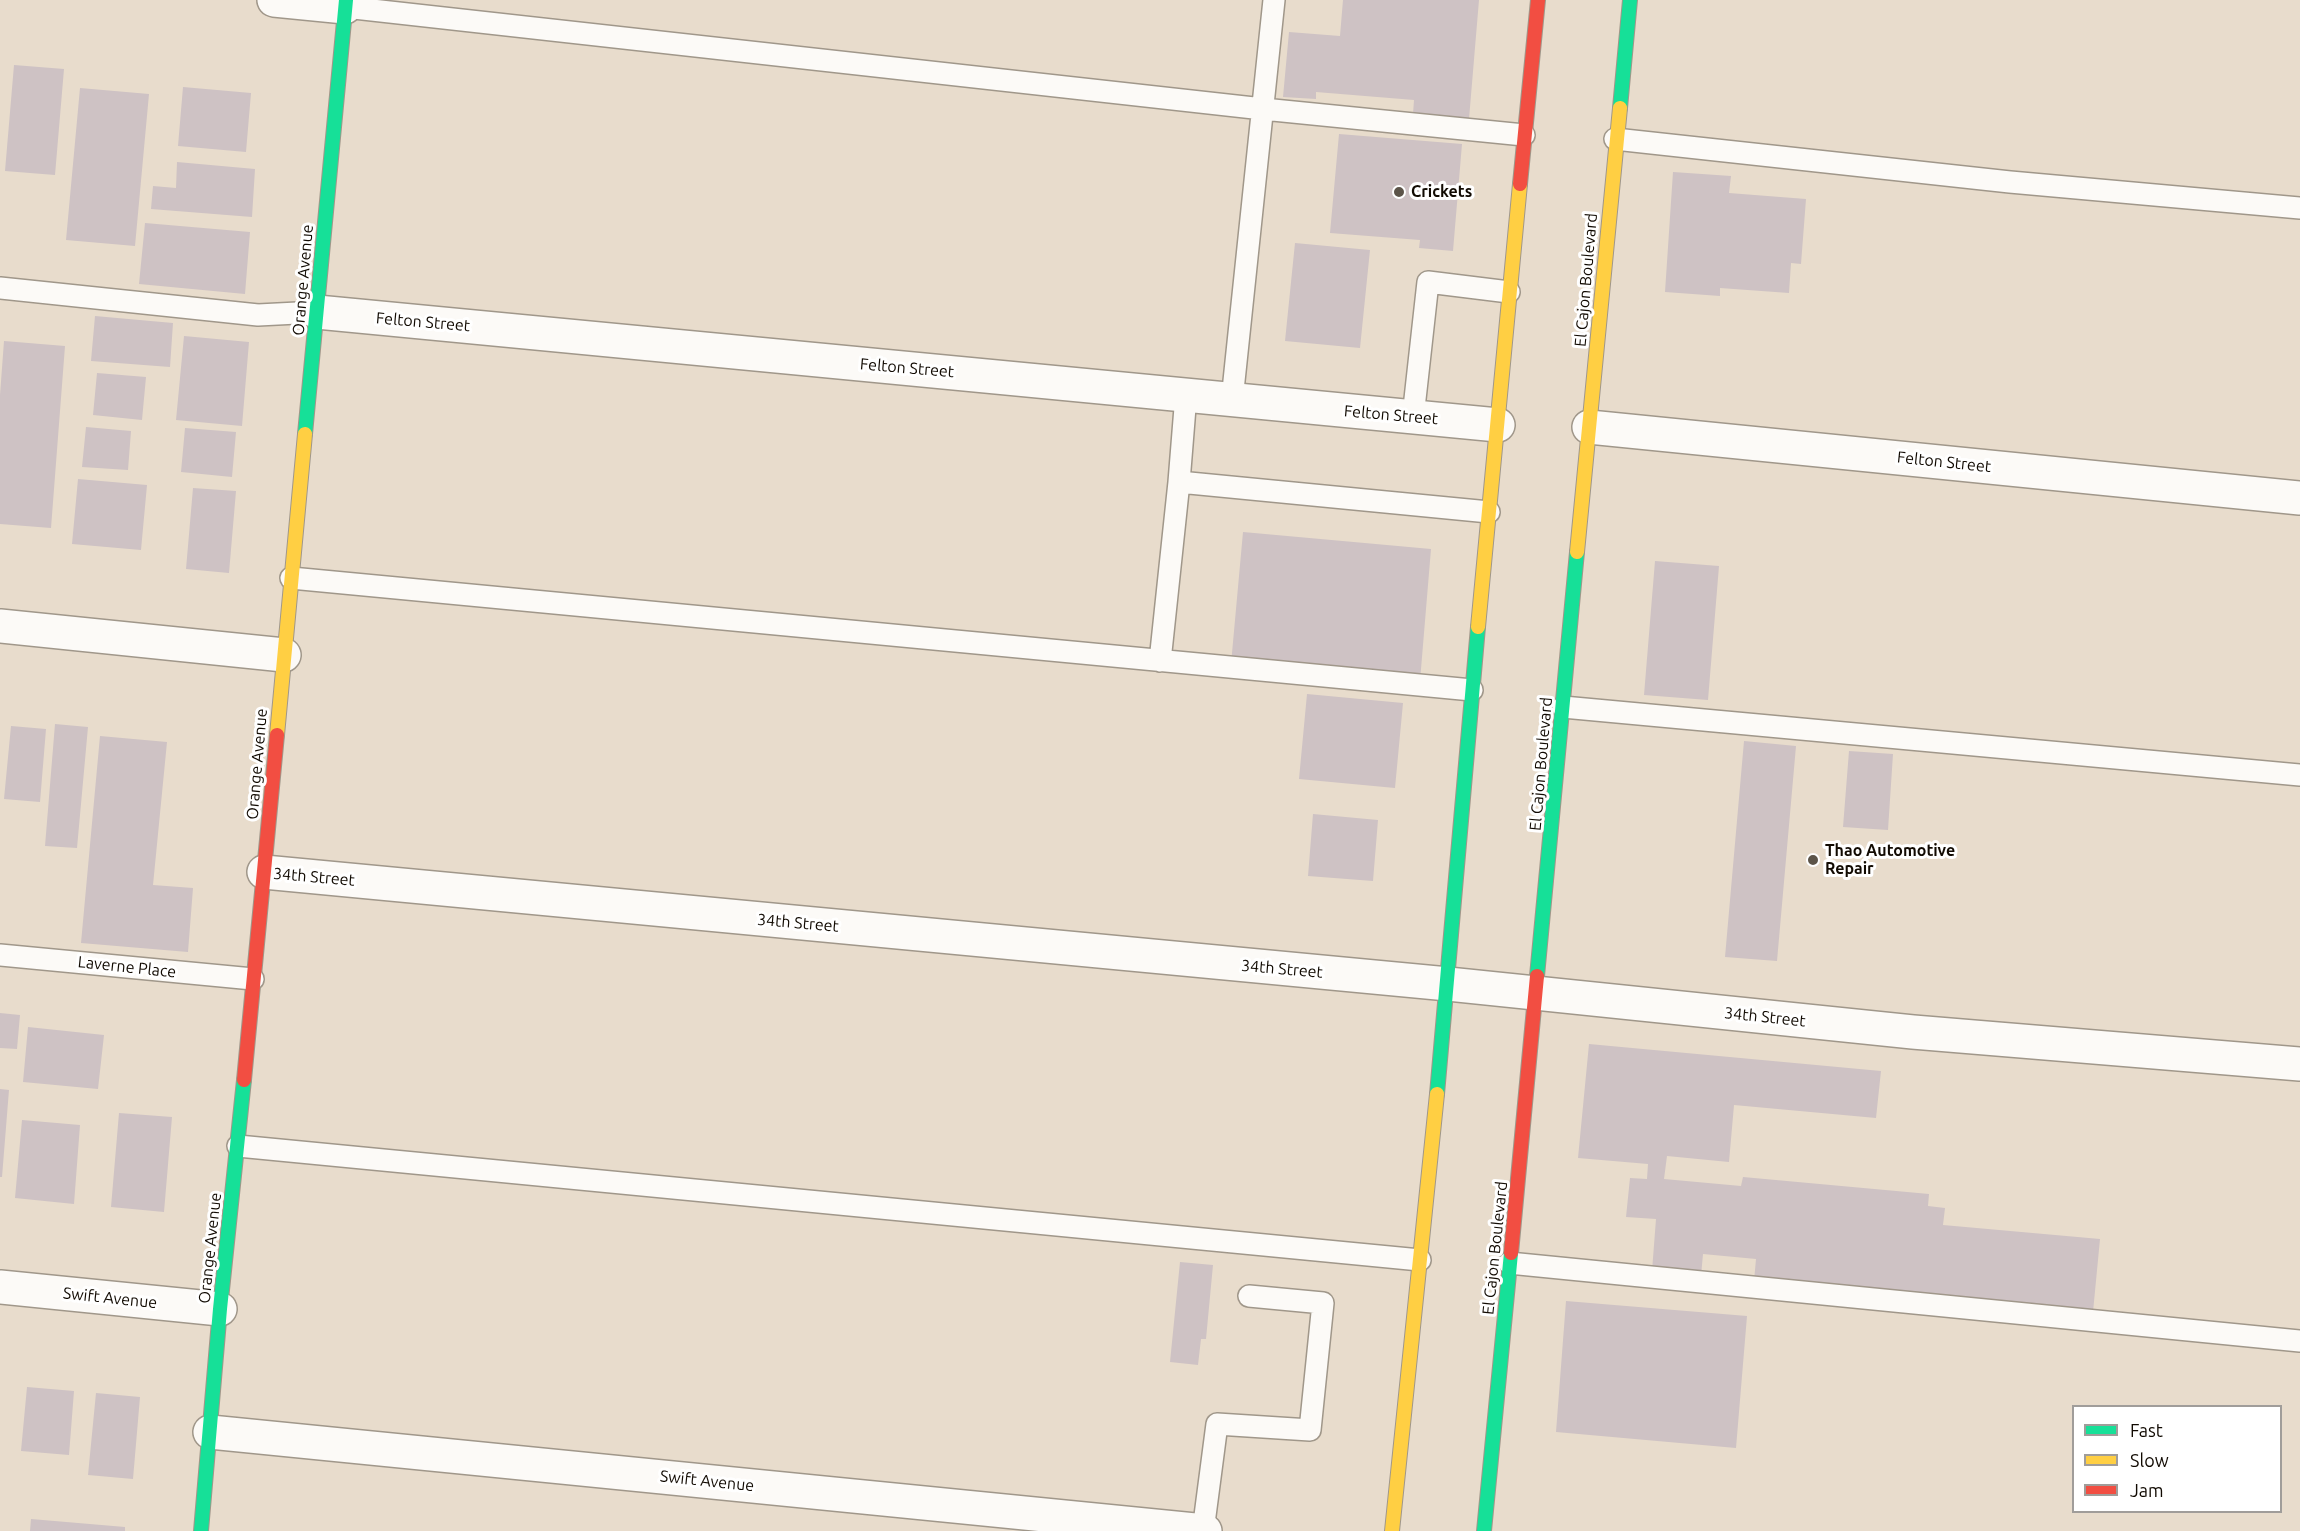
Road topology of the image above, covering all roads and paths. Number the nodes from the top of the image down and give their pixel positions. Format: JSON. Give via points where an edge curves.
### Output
{"nodes":[{"id":1,"x":274,"y":0,"type":"edge"},
{"id":2,"x":1274,"y":0,"type":"edge"},
{"id":3,"x":1538,"y":0,"type":"edge"},
{"id":4,"x":1630,"y":0,"type":"edge"},
{"id":5,"x":345,"y":4,"type":"edge"},
{"id":6,"x":1263,"y":109,"type":"junction"},
{"id":7,"x":1524,"y":135,"type":"junction"},
{"id":8,"x":1615,"y":139,"type":"junction"},
{"id":9,"x":2300,"y":208,"type":"edge"},
{"id":10,"x":0,"y":288,"type":"edge"},
{"id":11,"x":1509,"y":292,"type":"junction"},
{"id":12,"x":316,"y":312,"type":"junction"},
{"id":13,"x":1186,"y":395,"type":"junction"},
{"id":14,"x":1232,"y":400,"type":"junction"},
{"id":15,"x":1413,"y":417,"type":"junction"},
{"id":16,"x":1498,"y":425,"type":"junction"},
{"id":17,"x":1589,"y":427,"type":"junction"},
{"id":18,"x":1179,"y":482,"type":"junction"},
{"id":19,"x":2300,"y":498,"type":"edge"},
{"id":20,"x":1490,"y":512,"type":"junction"},
{"id":21,"x":291,"y":578,"type":"junction"},
{"id":22,"x":0,"y":626,"type":"edge"},
{"id":23,"x":284,"y":655,"type":"junction"},
{"id":24,"x":1160,"y":661,"type":"junction"},
{"id":25,"x":1472,"y":690,"type":"junction"},
{"id":26,"x":1563,"y":706,"type":"junction"},
{"id":27,"x":2300,"y":775,"type":"edge"},
{"id":28,"x":264,"y":872,"type":"junction"},
{"id":29,"x":0,"y":955,"type":"edge"},
{"id":30,"x":253,"y":979,"type":"junction"},
{"id":31,"x":1448,"y":984,"type":"junction"},
{"id":32,"x":1536,"y":994,"type":"junction"},
{"id":33,"x":2300,"y":1064,"type":"edge"},
{"id":34,"x":238,"y":1146,"type":"junction"},
{"id":35,"x":1420,"y":1260,"type":"junction"},
{"id":36,"x":1509,"y":1263,"type":"junction"},
{"id":37,"x":0,"y":1287,"type":"edge"},
{"id":38,"x":1249,"y":1296,"type":"dead end"},
{"id":39,"x":220,"y":1309,"type":"junction"},
{"id":40,"x":2300,"y":1341,"type":"edge"},
{"id":41,"x":210,"y":1432,"type":"junction"},
{"id":42,"x":201,"y":1531,"type":"edge"},
{"id":43,"x":1204,"y":1531,"type":"edge"},
{"id":44,"x":1392,"y":1531,"type":"edge"},
{"id":45,"x":1484,"y":1531,"type":"edge"}],
"edges":[{"from":1,"to":5,"type":"street"},
{"from":2,"to":6,"type":"lane"},
{"from":3,"to":7,"type":"main road"},
{"from":4,"to":8,"type":"main road","name":"El Cajon Boulevard"},
{"from":5,"to":6,"type":"lane"},
{"from":5,"to":12,"type":"main road","name":"Orange Avenue"},
{"from":6,"to":7,"type":"lane"},
{"from":6,"to":14,"type":"lane"},
{"from":7,"to":11,"type":"main road"},
{"from":8,"to":9,"type":"lane","via":[[2010,182]]},
{"from":8,"to":17,"type":"main road","name":"El Cajon Boulevard"},
{"from":10,"to":12,"type":"lane","via":[[258,315]]},
{"from":11,"to":15,"type":"lane","via":[[1428,282]]},
{"from":11,"to":16,"type":"main road"},
{"from":12,"to":13,"type":"street","name":"Felton Street"},
{"from":12,"to":21,"type":"main road","name":"Orange Avenue"},
{"from":13,"to":14,"type":"street","name":"Felton Street"},
{"from":13,"to":18,"type":"lane"},
{"from":14,"to":15,"type":"street","name":"Felton Street"},
{"from":15,"to":16,"type":"street","name":"Felton Street"},
{"from":16,"to":20,"type":"main road"},
{"from":17,"to":19,"type":"street","name":"Felton Street"},
{"from":17,"to":26,"type":"main road","name":"El Cajon Boulevard"},
{"from":18,"to":20,"type":"lane"},
{"from":18,"to":24,"type":"lane"},
{"from":20,"to":25,"type":"main road"},
{"from":21,"to":23,"type":"main road","name":"Orange Avenue"},
{"from":21,"to":24,"type":"lane"},
{"from":22,"to":23,"type":"street"},
{"from":23,"to":28,"type":"main road","name":"Orange Avenue"},
{"from":24,"to":25,"type":"lane"},
{"from":25,"to":31,"type":"main road"},
{"from":26,"to":27,"type":"lane"},
{"from":26,"to":32,"type":"main road","name":"El Cajon Boulevard"},
{"from":28,"to":30,"type":"main road","name":"Orange Avenue"},
{"from":28,"to":31,"type":"street","name":"34th Street"},
{"from":29,"to":30,"type":"lane","name":"Laverne Place"},
{"from":30,"to":34,"type":"main road","name":"Orange Avenue"},
{"from":31,"to":32,"type":"street","name":"34th Street"},
{"from":31,"to":35,"type":"main road"},
{"from":32,"to":33,"type":"street","name":"34th Street","via":[[1913,1032]]},
{"from":32,"to":36,"type":"main road","name":"El Cajon Boulevard"},
{"from":34,"to":35,"type":"lane"},
{"from":34,"to":39,"type":"main road","name":"Orange Avenue"},
{"from":35,"to":44,"type":"main road"},
{"from":36,"to":40,"type":"lane"},
{"from":36,"to":45,"type":"main road","name":"El Cajon Boulevard"},
{"from":37,"to":39,"type":"street","name":"Swift Avenue"},
{"from":38,"to":43,"type":"lane","via":[[1323,1303],[1310,1430],[1217,1424]]},
{"from":39,"to":41,"type":"main road","name":"Orange Avenue"},
{"from":41,"to":42,"type":"main road","name":"Orange Avenue"},
{"from":41,"to":43,"type":"street","name":"Swift Avenue"}]}
